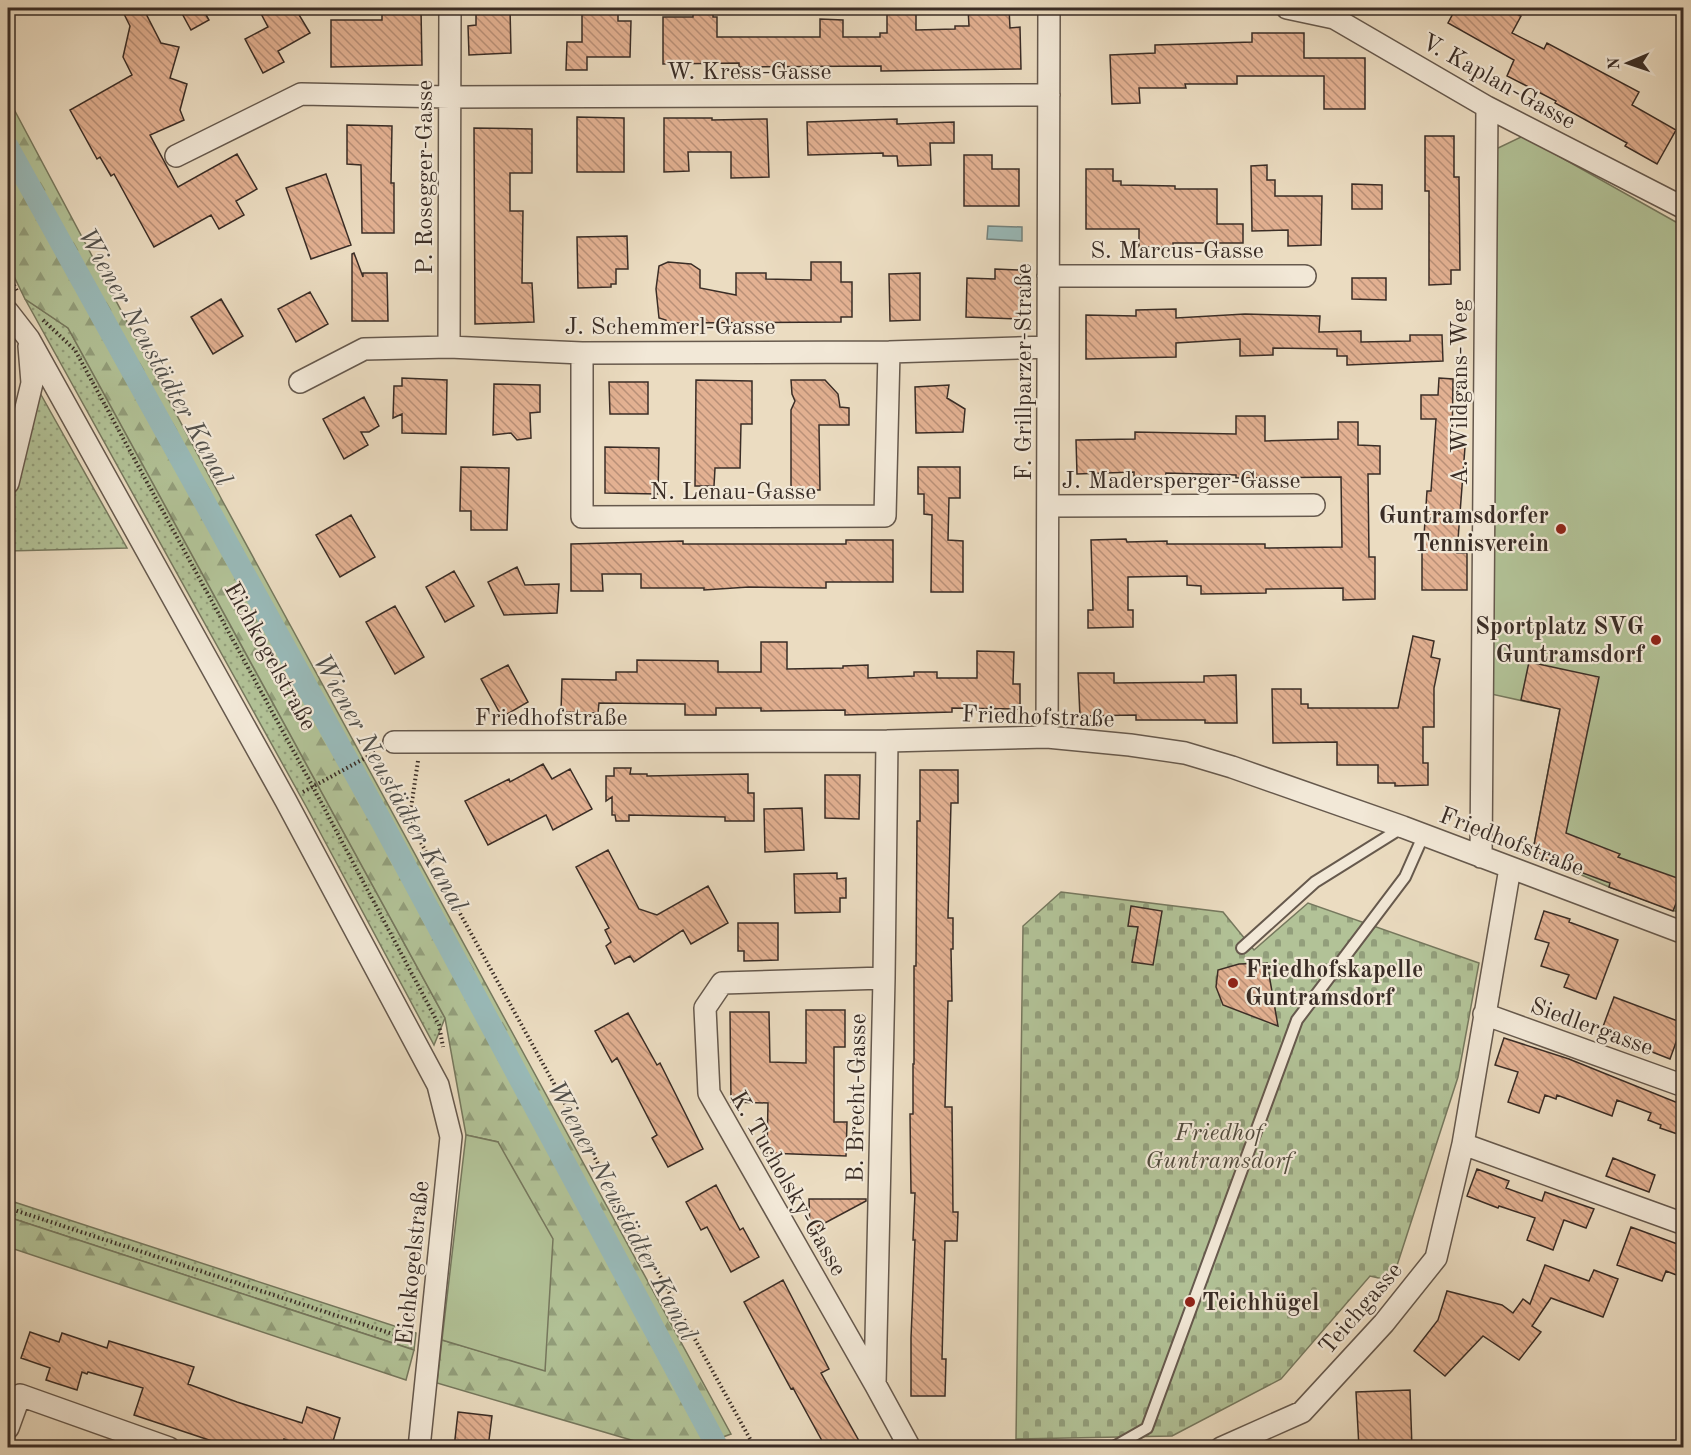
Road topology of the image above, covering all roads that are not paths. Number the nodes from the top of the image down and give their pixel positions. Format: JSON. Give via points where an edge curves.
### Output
{"nodes":[{"id":1,"x":450,"y":8,"type":"edge"},
{"id":2,"x":1049,"y":8,"type":"edge"},
{"id":3,"x":1287,"y":8,"type":"edge"},
{"id":4,"x":1049,"y":95,"type":"junction"},
{"id":5,"x":450,"y":97,"type":"junction"},
{"id":6,"x":1487,"y":107,"type":"junction"},
{"id":7,"x":176,"y":156,"type":"dead end"},
{"id":8,"x":1683,"y":208,"type":"edge"},
{"id":9,"x":1048,"y":276,"type":"junction"},
{"id":10,"x":1305,"y":276,"type":"dead end"},
{"id":11,"x":15,"y":306,"type":"edge"},
{"id":12,"x":29,"y":339,"type":"junction"},
{"id":13,"x":449,"y":347,"type":"junction"},
{"id":14,"x":1048,"y":347,"type":"junction"},
{"id":15,"x":582,"y":352,"type":"junction"},
{"id":16,"x":889,"y":352,"type":"junction"},
{"id":17,"x":300,"y":382,"type":"dead end"},
{"id":18,"x":8,"y":483,"type":"edge"},
{"id":19,"x":1314,"y":505,"type":"dead end"},
{"id":20,"x":1048,"y":506,"type":"junction"},
{"id":21,"x":1047,"y":737,"type":"junction"},
{"id":22,"x":888,"y":741,"type":"junction"},
{"id":23,"x":394,"y":742,"type":"dead end"},
{"id":24,"x":1403,"y":827,"type":"junction"},
{"id":25,"x":1424,"y":834,"type":"junction"},
{"id":26,"x":1481,"y":856,"type":"junction"},
{"id":27,"x":1510,"y":868,"type":"junction"},
{"id":28,"x":1683,"y":933,"type":"edge"},
{"id":29,"x":1242,"y":948,"type":"dead end"},
{"id":30,"x":884,"y":978,"type":"junction"},
{"id":31,"x":1484,"y":1014,"type":"junction"},
{"id":32,"x":1683,"y":1086,"type":"edge"},
{"id":33,"x":1463,"y":1144,"type":"junction"},
{"id":34,"x":1683,"y":1224,"type":"edge"},
{"id":35,"x":874,"y":1384,"type":"junction"},
{"id":36,"x":8,"y":1428,"type":"edge"},
{"id":37,"x":169,"y":1448,"type":"edge"},
{"id":38,"x":419,"y":1448,"type":"edge"},
{"id":39,"x":910,"y":1448,"type":"edge"},
{"id":40,"x":1112,"y":1448,"type":"edge"},
{"id":41,"x":1221,"y":1448,"type":"edge"}],
"edges":[{"from":1,"to":5,"type":"street","name":"P. Rosegger-Gasse"},
{"from":2,"to":4,"type":"street","name":"F. Grillparzer-Straße"},
{"from":3,"to":6,"type":"street","name":"V. Kaplan-Gasse","via":[[1334,18]]},
{"from":4,"to":5,"type":"street","name":"W. Kress-Gasse"},
{"from":4,"to":9,"type":"street","name":"F. Grillparzer-Straße"},
{"from":5,"to":7,"type":"street","name":"W. Kress-Gasse","via":[[301,94]]},
{"from":5,"to":13,"type":"street","name":"P. Rosegger-Gasse"},
{"from":6,"to":8,"type":"street","name":"V. Kaplan-Gasse"},
{"from":6,"to":26,"type":"street","name":"A. Wildgans-Weg"},
{"from":9,"to":10,"type":"street","name":"S. Marcus-Gasse"},
{"from":9,"to":14,"type":"street","name":"F. Grillparzer-Straße"},
{"from":11,"to":12,"type":"street","name":"Eichkogelstraße"},
{"from":12,"to":18,"type":"street","via":[[32,383]]},
{"from":12,"to":38,"type":"street","name":"Eichkogelstraße","via":[[286,801],[438,1085],[451,1137]]},
{"from":13,"to":15,"type":"street","name":"J. Schemmerl-Gasse"},
{"from":13,"to":17,"type":"street","name":"J. Schemmerl-Gasse","via":[[363,349]]},
{"from":14,"to":16,"type":"street","name":"J. Schemmerl-Gasse"},
{"from":14,"to":20,"type":"street","name":"F. Grillparzer-Straße"},
{"from":15,"to":16,"type":"street","name":"J. Schemmerl-Gasse"},
{"from":15,"to":16,"type":"street","name":"N. Lenau-Gasse","via":[[582,517],[885,516]]},
{"from":19,"to":20,"type":"street","name":"J. Madersperger-Gasse"},
{"from":20,"to":21,"type":"street","name":"F. Grillparzer-Straße"},
{"from":21,"to":22,"type":"street","name":"Friedhofstraße"},
{"from":21,"to":24,"type":"street","name":"Friedhofstraße","via":[[1185,753]]},
{"from":22,"to":23,"type":"street","name":"Friedhofstraße"},
{"from":22,"to":30,"type":"street","name":"B. Brecht-Gasse"},
{"from":24,"to":25,"type":"street","name":"Friedhofstraße"},
{"from":24,"to":29,"type":"lane","via":[[1315,882]]},
{"from":25,"to":26,"type":"street","name":"Friedhofstraße"},
{"from":25,"to":40,"type":"lane","via":[[1405,877],[1297,1020],[1147,1428]]},
{"from":26,"to":27,"type":"street","name":"Friedhofstraße"},
{"from":27,"to":28,"type":"street","name":"Friedhofstraße"},
{"from":27,"to":31,"type":"street","name":"Teichgasse"},
{"from":30,"to":35,"type":"street","name":"B. Brecht-Gasse"},
{"from":30,"to":35,"type":"street","name":"K. Tucholsky-Gasse","via":[[722,983],[705,1008],[709,1093]]},
{"from":31,"to":32,"type":"street","name":"Siedlergasse"},
{"from":31,"to":33,"type":"street","name":"Teichgasse"},
{"from":33,"to":34,"type":"street"},
{"from":33,"to":41,"type":"street","name":"Teichgasse","via":[[1436,1258],[1407,1295],[1302,1412]]},
{"from":35,"to":39,"type":"street"},
{"from":36,"to":37,"type":"street","via":[[20,1395]]}]}
